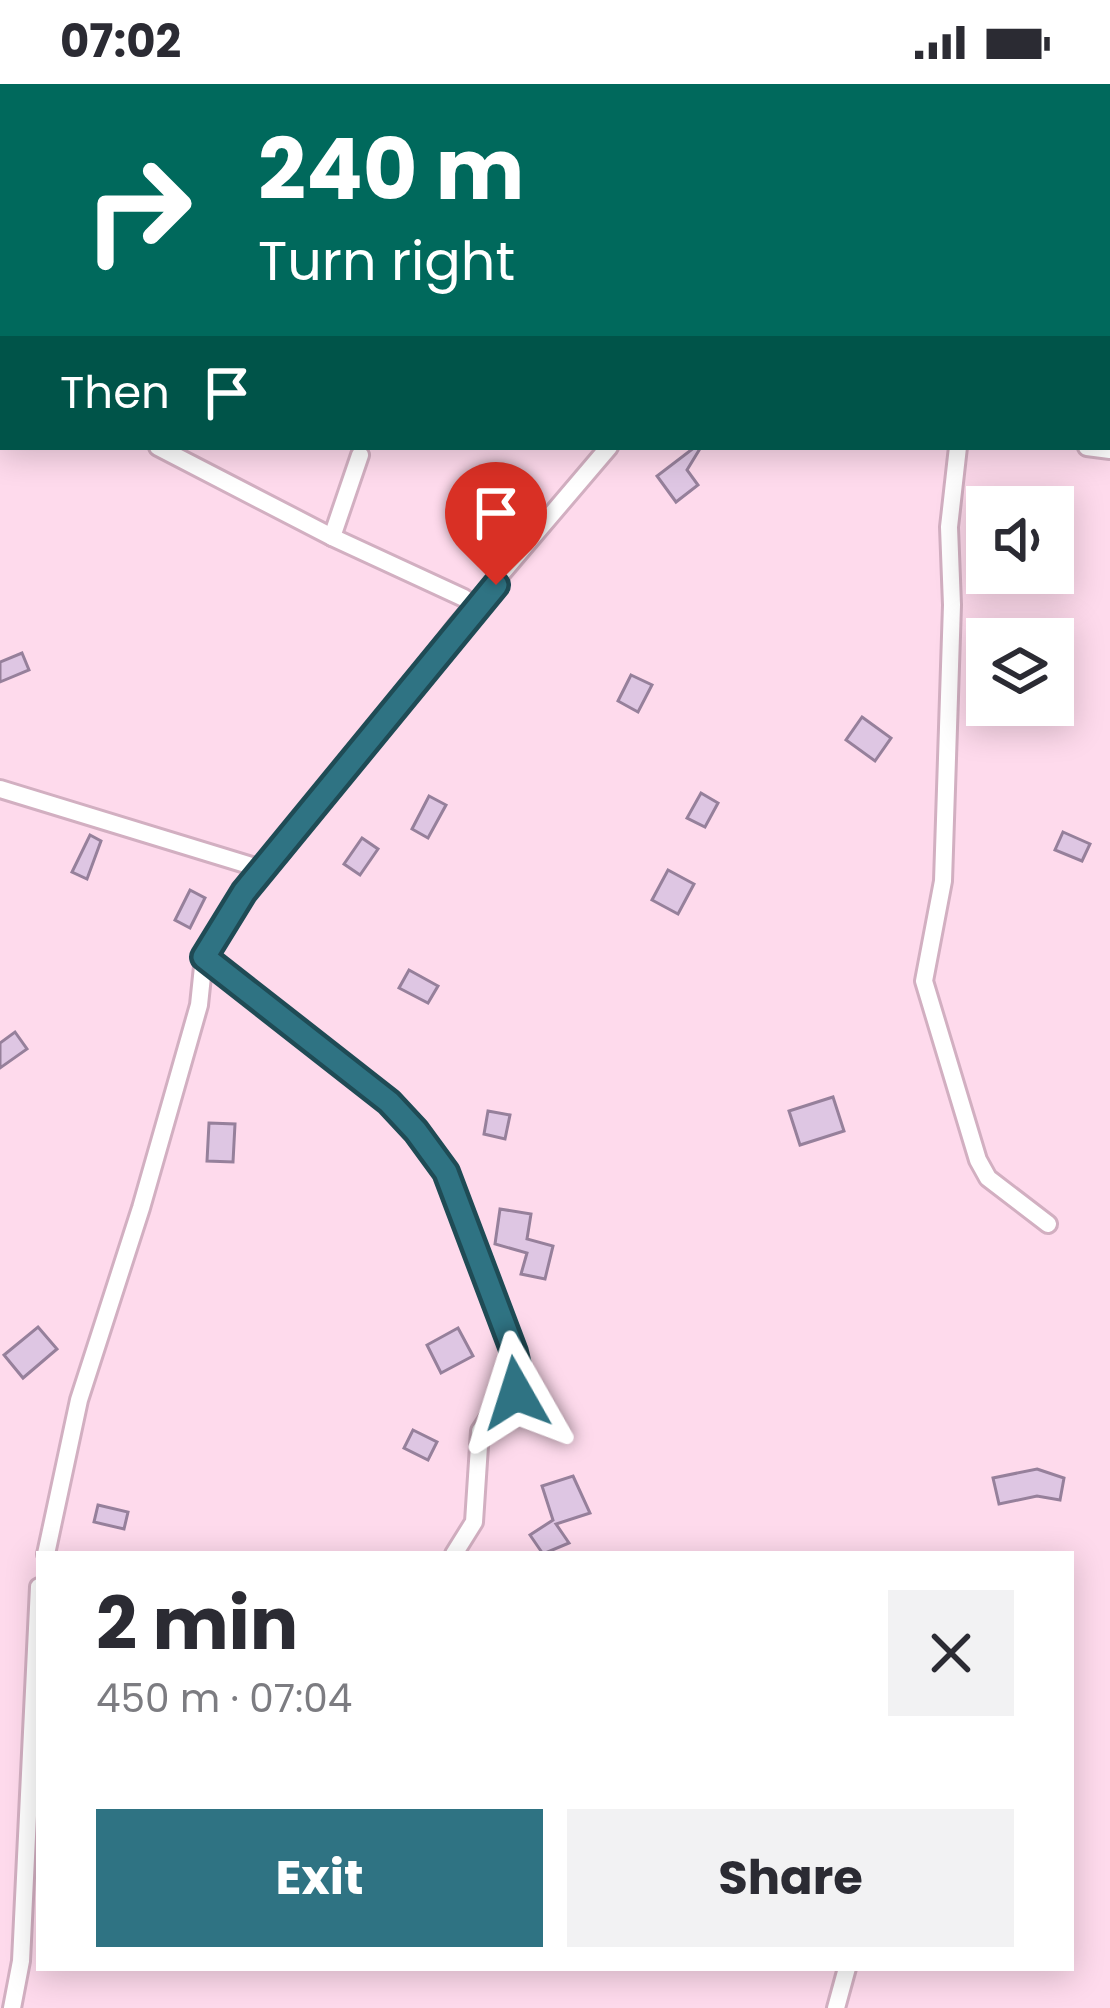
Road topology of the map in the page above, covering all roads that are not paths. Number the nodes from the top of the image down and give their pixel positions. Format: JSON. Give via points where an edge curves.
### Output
{"nodes":[{"id":1,"x":164,"y":450,"type":"edge"},
{"id":2,"x":607,"y":450,"type":"edge"},
{"id":3,"x":958,"y":450,"type":"edge"},
{"id":4,"x":360,"y":455,"type":"dead end"},
{"id":5,"x":332,"y":537,"type":"junction"},
{"id":6,"x":496,"y":585,"type":"junction"},
{"id":7,"x":464,"y":598,"type":"junction"},
{"id":8,"x":455,"y":628,"type":"junction"},
{"id":9,"x":0,"y":789,"type":"edge"},
{"id":10,"x":265,"y":870,"type":"junction"},
{"id":11,"x":204,"y":957,"type":"junction"},
{"id":12,"x":1048,"y":1224,"type":"dead end"},
{"id":13,"x":47,"y":1551,"type":"edge"},
{"id":14,"x":456,"y":1551,"type":"edge"},
{"id":15,"x":36,"y":1712,"type":"edge"},
{"id":16,"x":30,"y":1958,"type":"edge"},
{"id":17,"x":846,"y":1971,"type":"edge"},
{"id":18,"x":12,"y":2008,"type":"edge"},
{"id":19,"x":836,"y":2008,"type":"edge"}],
"edges":[{"from":1,"to":5,"type":"street"},
{"from":2,"to":6,"type":"street"},
{"from":3,"to":12,"type":"street","via":[[949,527],[943,880],[924,981],[978,1160],[1006,1195]]},
{"from":4,"to":5,"type":"street"},
{"from":5,"to":7,"type":"street"},
{"from":6,"to":7,"type":"street"},
{"from":6,"to":8,"type":"street"},
{"from":7,"to":8,"type":"street"},
{"from":8,"to":10,"type":"street"},
{"from":9,"to":10,"type":"street"},
{"from":10,"to":11,"type":"street"},
{"from":11,"to":13,"type":"street","via":[[199,1005],[79,1400]]},
{"from":11,"to":14,"type":"street","via":[[389,1102],[446,1172],[520,1378],[480,1431],[474,1522]]},
{"from":15,"to":16,"type":"street"},
{"from":16,"to":18,"type":"street"},
{"from":17,"to":19,"type":"street"}]}
